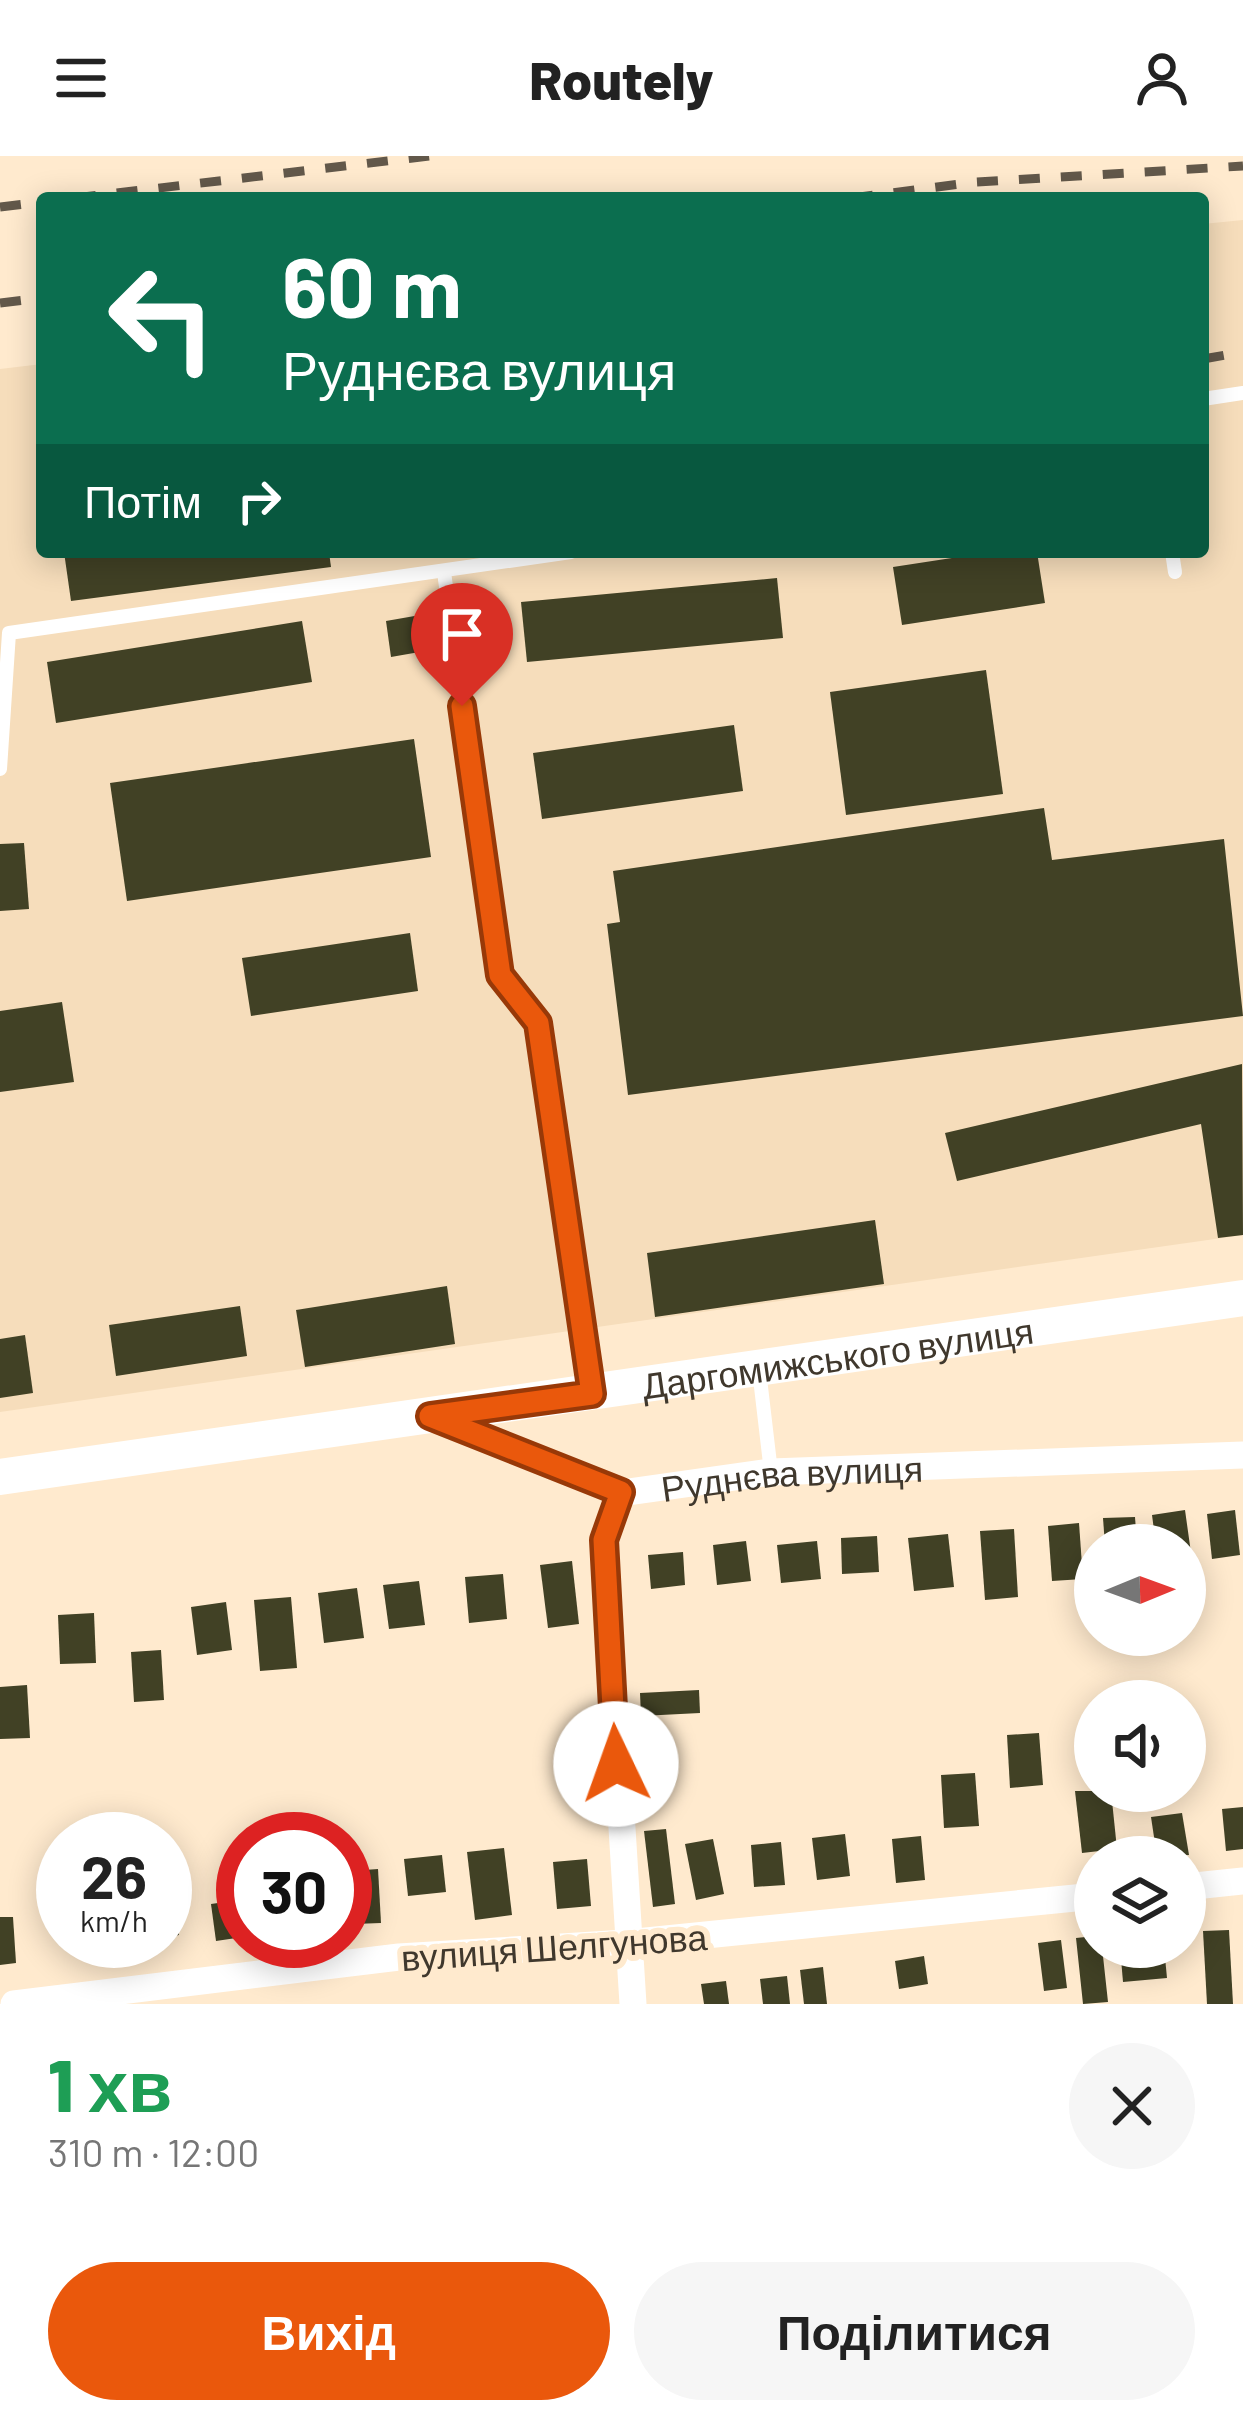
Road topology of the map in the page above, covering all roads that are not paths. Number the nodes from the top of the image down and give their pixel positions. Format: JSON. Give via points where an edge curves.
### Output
{"nodes":[{"id":1,"x":1243,"y":393,"type":"edge"},
{"id":2,"x":1209,"y":398,"type":"edge"},
{"id":3,"x":533,"y":558,"type":"edge"},
{"id":4,"x":1173,"y":558,"type":"edge"},
{"id":5,"x":444,"y":572,"type":"junction"},
{"id":6,"x":1175,"y":572,"type":"dead end"},
{"id":7,"x":0,"y":769,"type":"edge"},
{"id":8,"x":1243,"y":1298,"type":"edge"},
{"id":9,"x":758,"y":1370,"type":"junction"},
{"id":10,"x":592,"y":1394,"type":"junction"},
{"id":11,"x":430,"y":1416,"type":"junction"},
{"id":12,"x":1243,"y":1455,"type":"edge"},
{"id":13,"x":771,"y":1472,"type":"junction"},
{"id":14,"x":0,"y":1477,"type":"edge"},
{"id":15,"x":621,"y":1492,"type":"junction"},
{"id":16,"x":1243,"y":1881,"type":"edge"},
{"id":17,"x":1206,"y":1885,"type":"edge"},
{"id":18,"x":1074,"y":1898,"type":"edge"},
{"id":19,"x":626,"y":1943,"type":"junction"},
{"id":20,"x":14,"y":2004,"type":"edge"},
{"id":21,"x":633,"y":2004,"type":"edge"}],
"edges":[{"from":1,"to":2,"type":"lane"},
{"from":3,"to":5,"type":"lane"},
{"from":4,"to":6,"type":"lane"},
{"from":5,"to":7,"type":"lane","via":[[9,633]]},
{"from":5,"to":10,"type":"lane","via":[[500,975],[538,1023]]},
{"from":8,"to":9,"type":"street","name":"Даргомижського вулиця"},
{"from":9,"to":10,"type":"street","name":"Даргомижського вулиця"},
{"from":9,"to":13,"type":"lane"},
{"from":10,"to":11,"type":"street","name":"Даргомижського вулиця"},
{"from":11,"to":14,"type":"street","name":"Руднєва вулиця"},
{"from":11,"to":15,"type":"street","name":"Руднєва вулиця"},
{"from":12,"to":13,"type":"street","name":"Руднєва вулиця"},
{"from":13,"to":15,"type":"street","name":"Руднєва вулиця"},
{"from":15,"to":19,"type":"street","via":[[604,1540]]},
{"from":16,"to":17,"type":"street"},
{"from":18,"to":19,"type":"street","name":"вулиця Шелгунова"},
{"from":19,"to":20,"type":"street","name":"вулиця Шелгунова","via":[[399,1957]]},
{"from":19,"to":21,"type":"street"}]}
